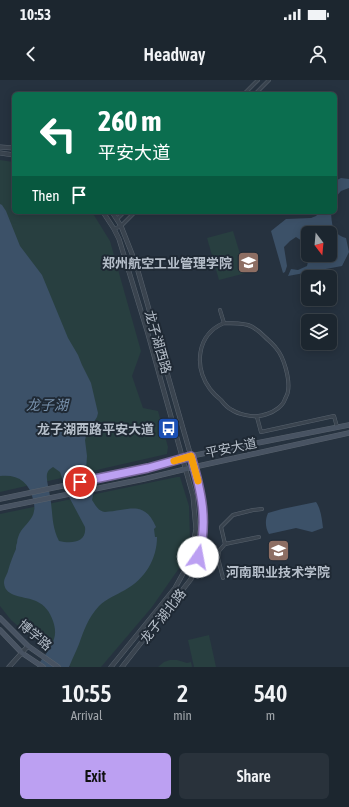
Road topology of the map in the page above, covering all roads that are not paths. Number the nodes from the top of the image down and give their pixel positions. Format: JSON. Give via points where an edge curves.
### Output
{"nodes":[{"id":1,"x":258,"y":80,"type":"edge"},
{"id":2,"x":269,"y":80,"type":"edge"},
{"id":3,"x":246,"y":92,"type":"edge"},
{"id":4,"x":257,"y":92,"type":"edge"},
{"id":5,"x":0,"y":147,"type":"edge"},
{"id":6,"x":12,"y":148,"type":"edge"},
{"id":7,"x":0,"y":154,"type":"edge"},
{"id":8,"x":12,"y":155,"type":"edge"},
{"id":9,"x":104,"y":214,"type":"edge"},
{"id":10,"x":113,"y":214,"type":"edge"},
{"id":11,"x":122,"y":214,"type":"edge"},
{"id":12,"x":133,"y":214,"type":"edge"},
{"id":13,"x":117,"y":219,"type":"junction"},
{"id":14,"x":121,"y":226,"type":"junction"},
{"id":15,"x":114,"y":229,"type":"junction"},
{"id":16,"x":220,"y":310,"type":"dead end"},
{"id":17,"x":224,"y":323,"type":"junction"},
{"id":18,"x":257,"y":417,"type":"junction"},
{"id":19,"x":349,"y":425,"type":"edge"},
{"id":20,"x":337,"y":427,"type":"junction"},
{"id":21,"x":349,"y":433,"type":"edge"},
{"id":22,"x":191,"y":456,"type":"junction"},
{"id":23,"x":183,"y":459,"type":"junction"},
{"id":24,"x":194,"y":467,"type":"junction"},
{"id":25,"x":185,"y":469,"type":"junction"},
{"id":26,"x":0,"y":500,"type":"edge"},
{"id":27,"x":0,"y":508,"type":"edge"},
{"id":28,"x":262,"y":509,"type":"dead end"},
{"id":29,"x":259,"y":537,"type":"dead end"},
{"id":30,"x":225,"y":544,"type":"junction"},
{"id":31,"x":222,"y":578,"type":"dead end"},
{"id":32,"x":0,"y":618,"type":"edge"},
{"id":33,"x":0,"y":630,"type":"edge"},
{"id":34,"x":28,"y":646,"type":"junction"},
{"id":35,"x":22,"y":652,"type":"junction"},
{"id":36,"x":9,"y":667,"type":"edge"},
{"id":37,"x":43,"y":667,"type":"edge"},
{"id":38,"x":58,"y":667,"type":"edge"},
{"id":39,"x":111,"y":667,"type":"edge"},
{"id":40,"x":122,"y":667,"type":"edge"}],
"edges":[{"from":1,"to":3,"type":"street"},
{"from":2,"to":4,"type":"street"},
{"from":5,"to":6,"type":"street"},
{"from":7,"to":8,"type":"street"},
{"from":9,"to":15,"type":"street","name":"龙子湖西路"},
{"from":10,"to":13,"type":"street","name":"龙子湖西路"},
{"from":11,"to":13,"type":"street"},
{"from":12,"to":14,"type":"street"},
{"from":13,"to":14,"type":"street","name":"龙子湖西路"},
{"from":14,"to":15,"type":"street"},
{"from":14,"to":22,"type":"street","name":"龙子湖西路","via":[[136,264]]},
{"from":15,"to":23,"type":"street","name":"龙子湖西路","via":[[148,334]]},
{"from":16,"to":17,"type":"street"},
{"from":17,"to":18,"type":"street","via":[[207,335],[202,343],[200,359],[204,380],[210,390],[232,411]]},
{"from":17,"to":18,"type":"street","via":[[249,325],[277,348],[283,361],[288,376],[288,391],[284,403],[272,413]]},
{"from":18,"to":20,"type":"street","via":[[261,432],[334,416]]},
{"from":19,"to":20,"type":"main road","name":"平安大道"},
{"from":20,"to":22,"type":"main road","name":"平安大道"},
{"from":21,"to":24,"type":"main road","name":"平安大道"},
{"from":22,"to":23,"type":"main road","name":"平安大道"},
{"from":22,"to":24,"type":"street","name":"龙子湖西路"},
{"from":23,"to":25,"type":"street","name":"龙子湖西路"},
{"from":23,"to":26,"type":"main road","name":"平安大道"},
{"from":24,"to":25,"type":"main road","name":"平安大道"},
{"from":24,"to":40,"type":"street","name":"龙子湖北路","via":[[204,516],[201,546],[191,579]]},
{"from":25,"to":27,"type":"main road","name":"平安大道"},
{"from":25,"to":39,"type":"street","name":"龙子湖北路","via":[[193,496],[196,529],[190,561],[175,588]]},
{"from":28,"to":30,"type":"street","via":[[233,515],[221,527]]},
{"from":29,"to":30,"type":"street"},
{"from":30,"to":31,"type":"street","via":[[219,551],[218,558]]},
{"from":32,"to":34,"type":"main road","name":"博学路"},
{"from":33,"to":35,"type":"main road","name":"博学路"},
{"from":34,"to":35,"type":"street"},
{"from":34,"to":38,"type":"main road","name":"博学路"},
{"from":35,"to":36,"type":"street"},
{"from":35,"to":37,"type":"main road","name":"博学路"}]}
